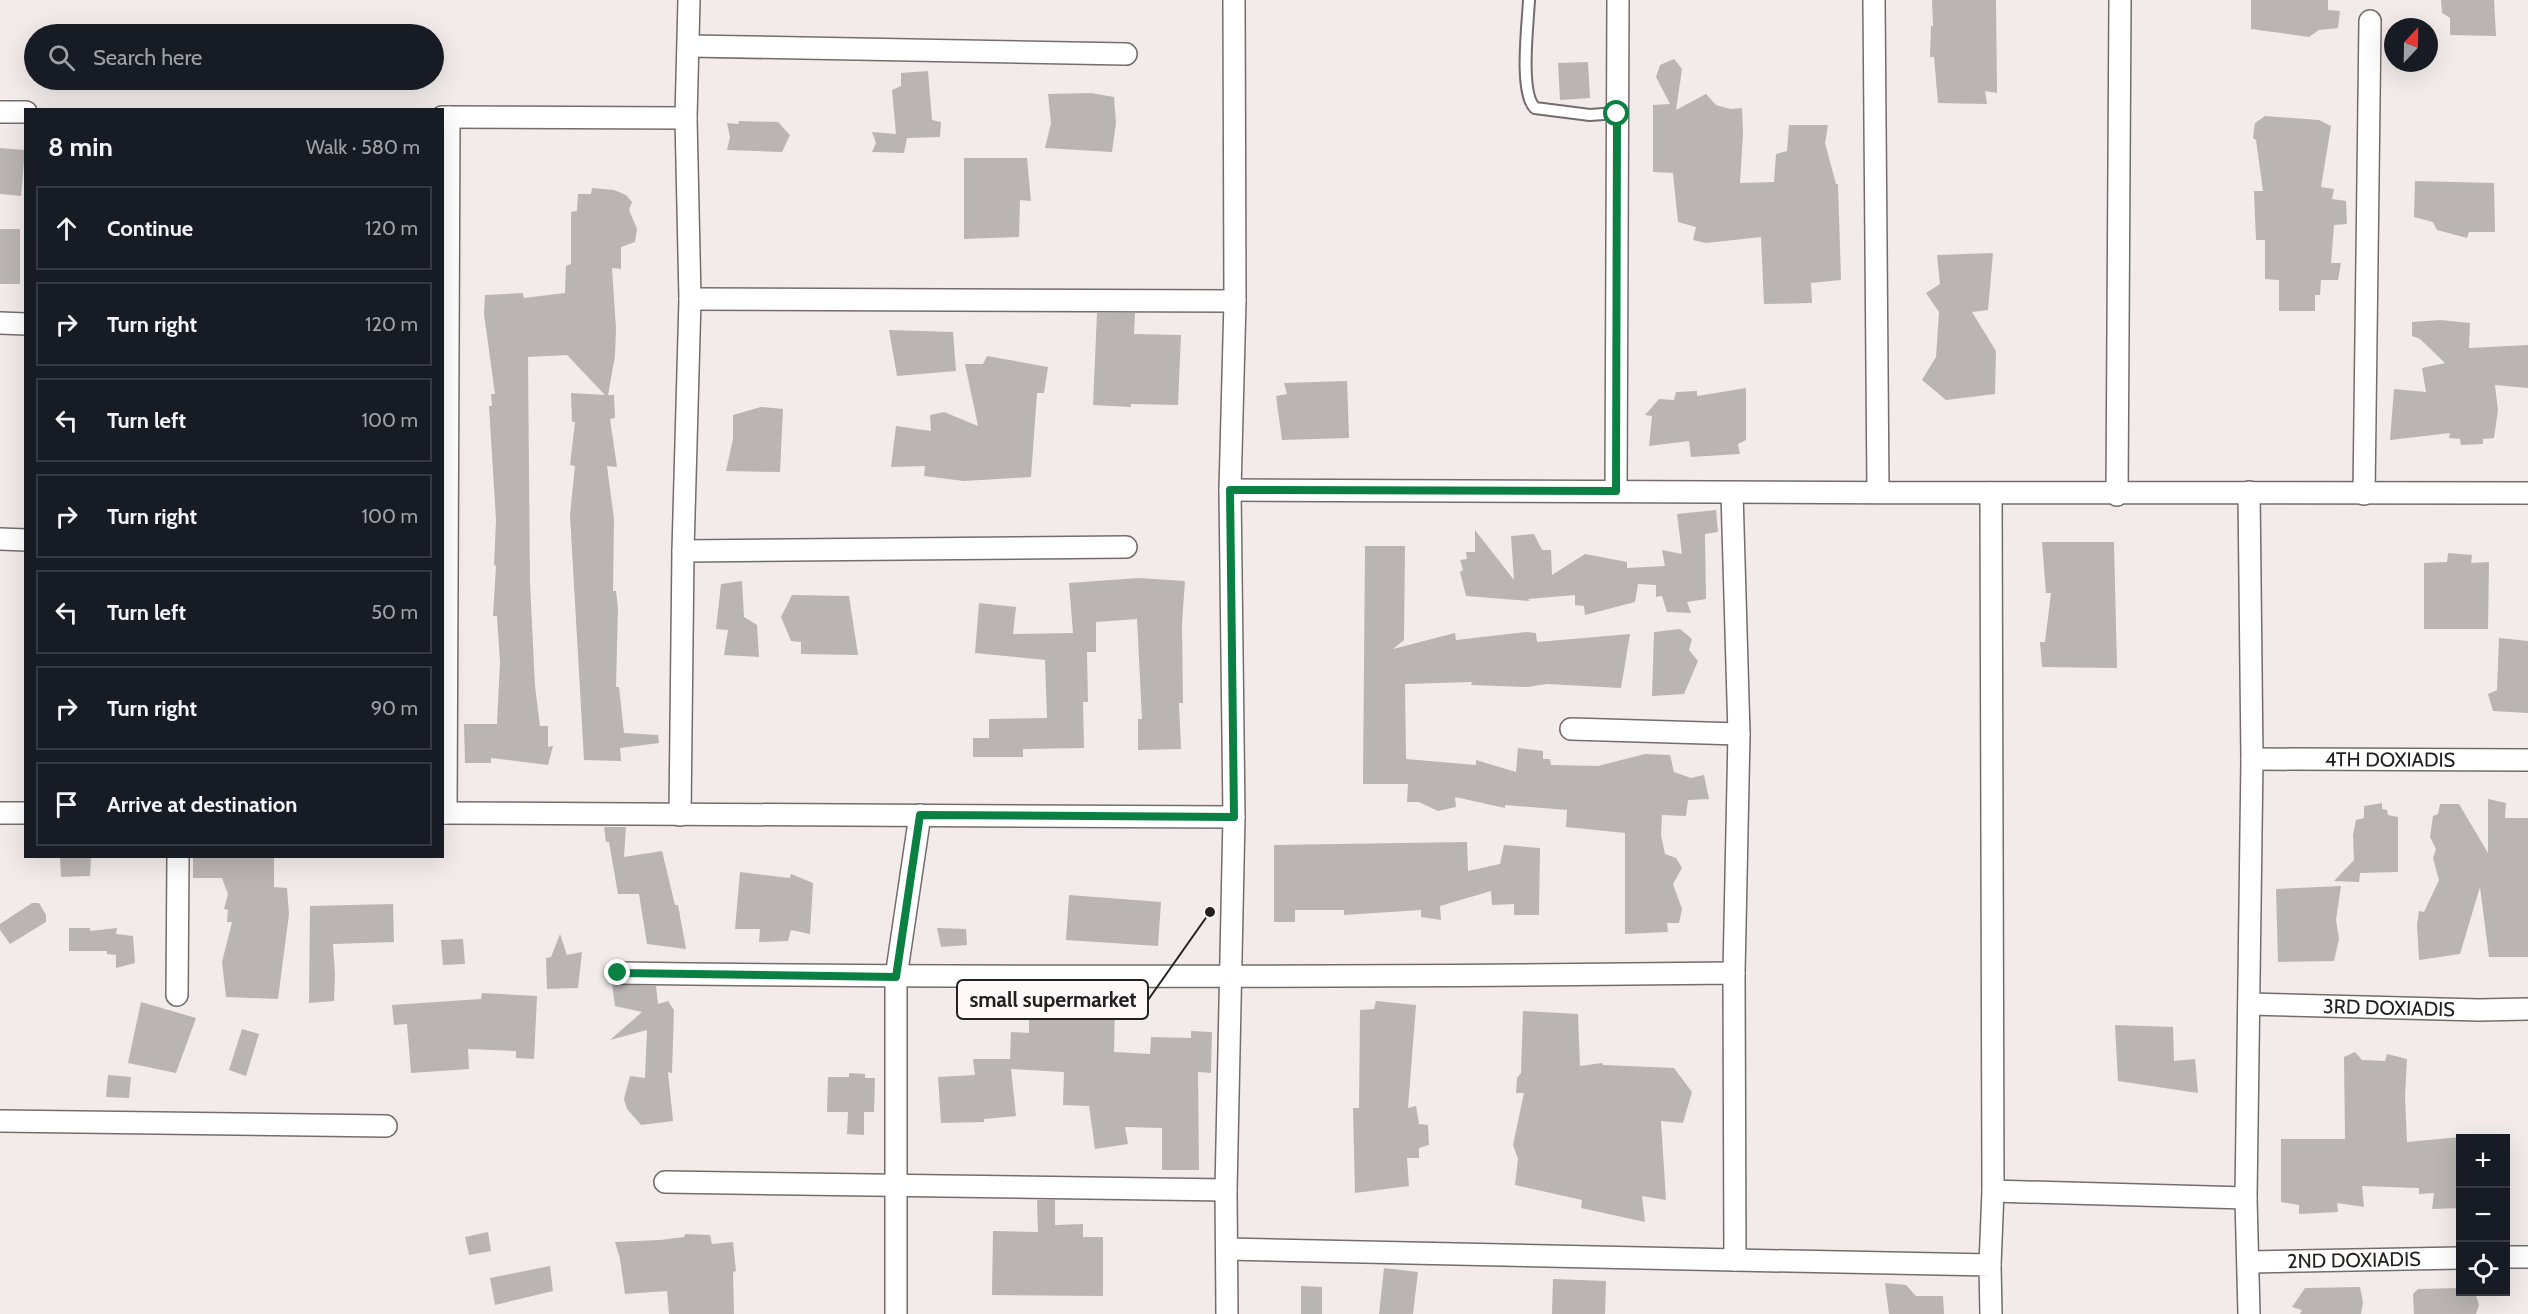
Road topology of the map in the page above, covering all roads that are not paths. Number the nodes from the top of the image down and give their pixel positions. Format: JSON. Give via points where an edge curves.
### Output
{"nodes":[{"id":1,"x":689,"y":0,"type":"edge"},
{"id":2,"x":1234,"y":0,"type":"edge"},
{"id":3,"x":1529,"y":0,"type":"edge"},
{"id":4,"x":1618,"y":0,"type":"edge"},
{"id":5,"x":1874,"y":0,"type":"edge"},
{"id":6,"x":2120,"y":0,"type":"edge"},
{"id":7,"x":2370,"y":21,"type":"dead end"},
{"id":8,"x":689,"y":46,"type":"junction"},
{"id":9,"x":1126,"y":54,"type":"dead end"},
{"id":10,"x":0,"y":112,"type":"edge"},
{"id":11,"x":24,"y":112,"type":"edge"},
{"id":12,"x":1617,"y":114,"type":"junction"},
{"id":13,"x":446,"y":117,"type":"edge"},
{"id":14,"x":686,"y":118,"type":"junction"},
{"id":15,"x":690,"y":299,"type":"junction"},
{"id":16,"x":1235,"y":301,"type":"junction"},
{"id":17,"x":0,"y":323,"type":"edge"},
{"id":18,"x":24,"y":324,"type":"edge"},
{"id":19,"x":1230,"y":490,"type":"junction"},
{"id":20,"x":1616,"y":491,"type":"junction"},
{"id":21,"x":1878,"y":491,"type":"junction"},
{"id":22,"x":2249,"y":492,"type":"junction"},
{"id":23,"x":1732,"y":493,"type":"junction"},
{"id":24,"x":1991,"y":493,"type":"junction"},
{"id":25,"x":2528,"y":493,"type":"edge"},
{"id":26,"x":2364,"y":494,"type":"junction"},
{"id":27,"x":2116,"y":495,"type":"junction"},
{"id":28,"x":0,"y":539,"type":"edge"},
{"id":29,"x":24,"y":540,"type":"edge"},
{"id":30,"x":1126,"y":547,"type":"dead end"},
{"id":31,"x":683,"y":551,"type":"junction"},
{"id":32,"x":1571,"y":729,"type":"dead end"},
{"id":33,"x":1739,"y":734,"type":"junction"},
{"id":34,"x":2252,"y":759,"type":"junction"},
{"id":35,"x":2528,"y":760,"type":"edge"},
{"id":36,"x":0,"y":813,"type":"edge"},
{"id":37,"x":24,"y":813,"type":"edge"},
{"id":38,"x":444,"y":813,"type":"edge"},
{"id":39,"x":680,"y":815,"type":"junction"},
{"id":40,"x":920,"y":815,"type":"junction"},
{"id":41,"x":1234,"y":817,"type":"junction"},
{"id":42,"x":178,"y":858,"type":"edge"},
{"id":43,"x":618,"y":973,"type":"dead end"},
{"id":44,"x":1734,"y":973,"type":"junction"},
{"id":45,"x":896,"y":977,"type":"junction"},
{"id":46,"x":1231,"y":978,"type":"junction"},
{"id":47,"x":177,"y":995,"type":"dead end"},
{"id":48,"x":2248,"y":1004,"type":"junction"},
{"id":49,"x":2528,"y":1009,"type":"edge"},
{"id":50,"x":0,"y":1121,"type":"edge"},
{"id":51,"x":386,"y":1126,"type":"dead end"},
{"id":52,"x":665,"y":1182,"type":"dead end"},
{"id":53,"x":897,"y":1186,"type":"junction"},
{"id":54,"x":1226,"y":1190,"type":"junction"},
{"id":55,"x":1993,"y":1191,"type":"junction"},
{"id":56,"x":2247,"y":1198,"type":"junction"},
{"id":57,"x":1227,"y":1250,"type":"junction"},
{"id":58,"x":2510,"y":1257,"type":"edge"},
{"id":59,"x":2528,"y":1257,"type":"edge"},
{"id":60,"x":2456,"y":1258,"type":"edge"},
{"id":61,"x":1735,"y":1260,"type":"junction"},
{"id":62,"x":2249,"y":1262,"type":"junction"},
{"id":63,"x":1990,"y":1265,"type":"junction"},
{"id":64,"x":896,"y":1314,"type":"edge"},
{"id":65,"x":1227,"y":1314,"type":"edge"},
{"id":66,"x":1991,"y":1314,"type":"edge"},
{"id":67,"x":2248,"y":1314,"type":"edge"}],
"edges":[{"from":1,"to":8,"type":"street"},
{"from":2,"to":16,"type":"street"},
{"from":3,"to":12,"type":"lane","via":[[1530,104],[1535,108],[1590,115]]},
{"from":4,"to":12,"type":"street"},
{"from":5,"to":21,"type":"street"},
{"from":6,"to":27,"type":"street"},
{"from":7,"to":26,"type":"street"},
{"from":8,"to":9,"type":"street"},
{"from":8,"to":14,"type":"street"},
{"from":10,"to":11,"type":"street"},
{"from":12,"to":20,"type":"street"},
{"from":13,"to":14,"type":"street"},
{"from":13,"to":38,"type":"street"},
{"from":14,"to":15,"type":"street"},
{"from":15,"to":16,"type":"street"},
{"from":15,"to":31,"type":"street"},
{"from":16,"to":19,"type":"street"},
{"from":17,"to":18,"type":"street"},
{"from":19,"to":20,"type":"street"},
{"from":19,"to":41,"type":"street"},
{"from":20,"to":23,"type":"street"},
{"from":21,"to":23,"type":"street"},
{"from":21,"to":24,"type":"street"},
{"from":22,"to":26,"type":"street"},
{"from":22,"to":27,"type":"street"},
{"from":22,"to":34,"type":"street"},
{"from":23,"to":33,"type":"street"},
{"from":24,"to":27,"type":"street"},
{"from":24,"to":55,"type":"street"},
{"from":25,"to":26,"type":"street"},
{"from":28,"to":29,"type":"street"},
{"from":30,"to":31,"type":"street"},
{"from":31,"to":39,"type":"street"},
{"from":32,"to":33,"type":"street"},
{"from":33,"to":44,"type":"street"},
{"from":34,"to":35,"type":"street","name":"4TH DOXIADIS"},
{"from":34,"to":48,"type":"street"},
{"from":36,"to":37,"type":"street"},
{"from":38,"to":39,"type":"street"},
{"from":39,"to":40,"type":"street"},
{"from":40,"to":41,"type":"street"},
{"from":40,"to":45,"type":"street"},
{"from":41,"to":46,"type":"street"},
{"from":42,"to":47,"type":"street"},
{"from":43,"to":45,"type":"street"},
{"from":44,"to":46,"type":"street"},
{"from":44,"to":61,"type":"street"},
{"from":45,"to":46,"type":"street"},
{"from":45,"to":53,"type":"street"},
{"from":46,"to":54,"type":"street"},
{"from":48,"to":49,"type":"street","name":"3RD DOXIADIS"},
{"from":48,"to":56,"type":"street"},
{"from":50,"to":51,"type":"street"},
{"from":52,"to":53,"type":"street"},
{"from":53,"to":54,"type":"street"},
{"from":53,"to":64,"type":"street"},
{"from":54,"to":57,"type":"street"},
{"from":55,"to":56,"type":"street"},
{"from":55,"to":63,"type":"street"},
{"from":56,"to":62,"type":"street"},
{"from":57,"to":61,"type":"street"},
{"from":57,"to":65,"type":"street"},
{"from":58,"to":59,"type":"street"},
{"from":60,"to":62,"type":"street","name":"2ND DOXIADIS"},
{"from":61,"to":63,"type":"street"},
{"from":62,"to":67,"type":"street"},
{"from":63,"to":66,"type":"street"}]}
